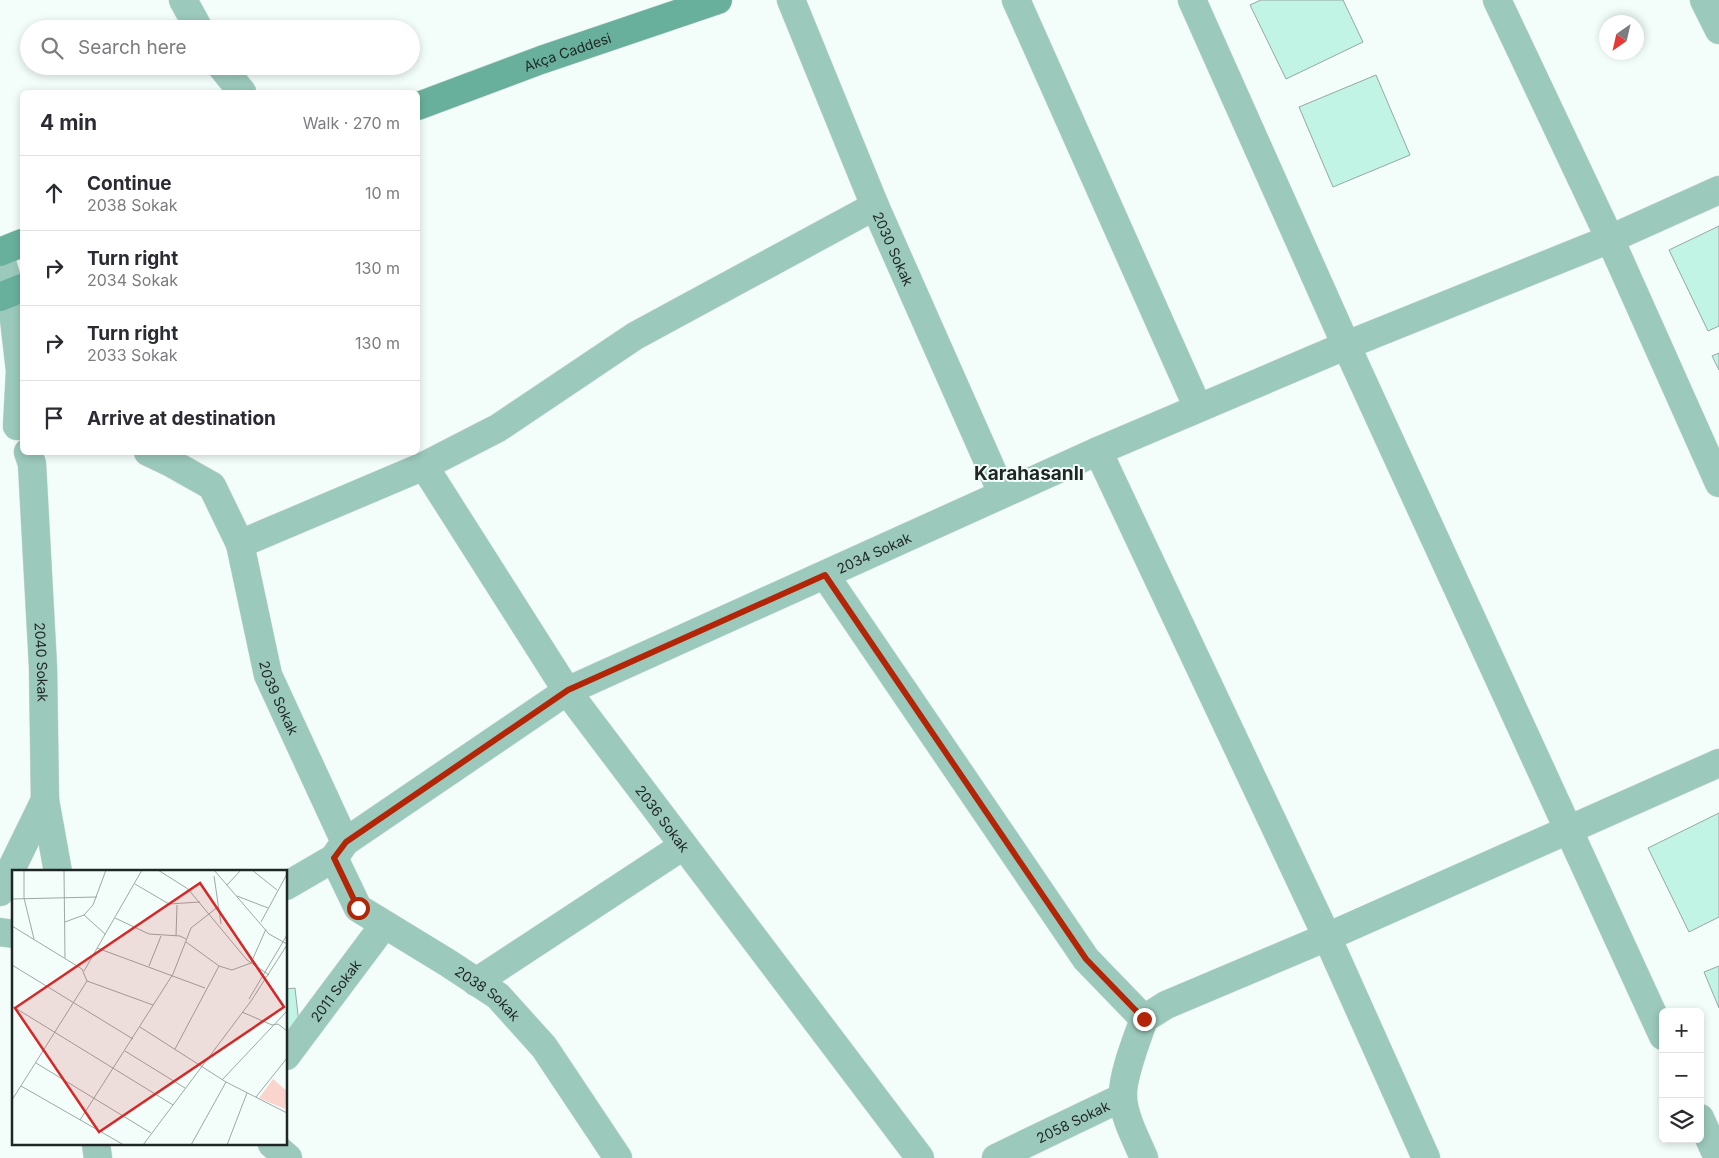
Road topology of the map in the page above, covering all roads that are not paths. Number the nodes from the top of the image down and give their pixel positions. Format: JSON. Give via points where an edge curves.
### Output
{"nodes":[{"id":1,"x":183,"y":0,"type":"edge"},
{"id":2,"x":718,"y":0,"type":"edge"},
{"id":3,"x":791,"y":0,"type":"edge"},
{"id":4,"x":1016,"y":0,"type":"edge"},
{"id":5,"x":1192,"y":0,"type":"edge"},
{"id":6,"x":1497,"y":0,"type":"edge"},
{"id":7,"x":1704,"y":0,"type":"edge"},
{"id":8,"x":194,"y":20,"type":"edge"},
{"id":9,"x":1719,"y":30,"type":"edge"},
{"id":10,"x":228,"y":75,"type":"edge"},
{"id":11,"x":240,"y":90,"type":"edge"},
{"id":12,"x":420,"y":105,"type":"edge"},
{"id":13,"x":1719,"y":190,"type":"edge"},
{"id":14,"x":875,"y":206,"type":"junction"},
{"id":15,"x":1610,"y":239,"type":"junction"},
{"id":16,"x":20,"y":244,"type":"edge"},
{"id":17,"x":0,"y":254,"type":"edge"},
{"id":18,"x":11,"y":293,"type":"edge"},
{"id":19,"x":1347,"y":345,"type":"junction"},
{"id":20,"x":0,"y":382,"type":"edge"},
{"id":21,"x":1198,"y":408,"type":"junction"},
{"id":22,"x":18,"y":435,"type":"edge"},
{"id":23,"x":1098,"y":451,"type":"junction"},
{"id":24,"x":28,"y":455,"type":"edge"},
{"id":25,"x":154,"y":455,"type":"edge"},
{"id":26,"x":424,"y":466,"type":"junction"},
{"id":27,"x":1719,"y":483,"type":"edge"},
{"id":28,"x":1002,"y":493,"type":"junction"},
{"id":29,"x":240,"y":544,"type":"junction"},
{"id":30,"x":825,"y":575,"type":"junction"},
{"id":31,"x":568,"y":690,"type":"junction"},
{"id":32,"x":1719,"y":763,"type":"edge"},
{"id":33,"x":45,"y":800,"type":"junction"},
{"id":34,"x":1568,"y":830,"type":"junction"},
{"id":35,"x":684,"y":846,"type":"junction"},
{"id":36,"x":340,"y":850,"type":"junction"},
{"id":37,"x":58,"y":870,"type":"edge"},
{"id":38,"x":288,"y":885,"type":"edge"},
{"id":39,"x":0,"y":892,"type":"edge"},
{"id":40,"x":384,"y":925,"type":"junction"},
{"id":41,"x":1327,"y":937,"type":"junction"},
{"id":42,"x":476,"y":982,"type":"junction"},
{"id":43,"x":1144,"y":1019,"type":"junction"},
{"id":44,"x":1659,"y":1027,"type":"edge"},
{"id":45,"x":288,"y":1053,"type":"edge"},
{"id":46,"x":1123,"y":1097,"type":"junction"},
{"id":47,"x":1704,"y":1127,"type":"edge"},
{"id":48,"x":274,"y":1146,"type":"edge"},
{"id":49,"x":288,"y":1158,"type":"edge"},
{"id":50,"x":618,"y":1158,"type":"edge"},
{"id":51,"x":920,"y":1158,"type":"edge"},
{"id":52,"x":996,"y":1158,"type":"edge"},
{"id":53,"x":1144,"y":1158,"type":"edge"},
{"id":54,"x":1426,"y":1158,"type":"edge"},
{"id":55,"x":1718,"y":1158,"type":"edge"}],
"edges":[{"from":1,"to":8,"type":"street"},
{"from":2,"to":12,"type":"street","name":"Akça Caddesi"},
{"from":3,"to":14,"type":"street","name":"2030 Sokak"},
{"from":4,"to":21,"type":"street"},
{"from":5,"to":19,"type":"street"},
{"from":6,"to":15,"type":"street"},
{"from":7,"to":9,"type":"street"},
{"from":10,"to":11,"type":"street"},
{"from":13,"to":15,"type":"street","name":"2034 Sokak"},
{"from":14,"to":26,"type":"street","via":[[636,336],[498,428]]},
{"from":14,"to":28,"type":"street","name":"2030 Sokak"},
{"from":15,"to":19,"type":"street","name":"2034 Sokak"},
{"from":15,"to":27,"type":"street"},
{"from":16,"to":17,"type":"street"},
{"from":17,"to":18,"type":"street","name":"2040 Sokak"},
{"from":18,"to":22,"type":"street","name":"2040 Sokak","via":[[20,371]]},
{"from":19,"to":21,"type":"street","name":"2034 Sokak"},
{"from":19,"to":34,"type":"street"},
{"from":20,"to":22,"type":"street","name":"2040 Sokak"},
{"from":21,"to":23,"type":"street","name":"2034 Sokak"},
{"from":23,"to":28,"type":"street","name":"2034 Sokak"},
{"from":23,"to":41,"type":"street"},
{"from":24,"to":33,"type":"street","name":"2040 Sokak","via":[[32,464],[43,667]]},
{"from":25,"to":29,"type":"street","name":"2039 Sokak","via":[[212,486]]},
{"from":26,"to":29,"type":"street"},
{"from":26,"to":31,"type":"street","name":"2036 Sokak"},
{"from":28,"to":30,"type":"street","name":"2034 Sokak"},
{"from":29,"to":36,"type":"street","name":"2039 Sokak","via":[[268,675]]},
{"from":30,"to":31,"type":"street","name":"2034 Sokak"},
{"from":30,"to":43,"type":"street","via":[[1086,959]]},
{"from":31,"to":35,"type":"street","name":"2036 Sokak"},
{"from":31,"to":36,"type":"street","name":"2034 Sokak"},
{"from":32,"to":34,"type":"street"},
{"from":33,"to":37,"type":"street","name":"2040 Sokak"},
{"from":33,"to":39,"type":"street"},
{"from":34,"to":41,"type":"street"},
{"from":34,"to":44,"type":"street"},
{"from":35,"to":42,"type":"street"},
{"from":35,"to":51,"type":"street","name":"2036 Sokak"},
{"from":36,"to":38,"type":"street","name":"2034 Sokak"},
{"from":36,"to":40,"type":"street","name":"2038 Sokak","via":[[358,908]]},
{"from":40,"to":42,"type":"street","name":"2038 Sokak"},
{"from":40,"to":45,"type":"street","name":"2011 Sokak"},
{"from":41,"to":43,"type":"street","via":[[1166,1005]]},
{"from":41,"to":54,"type":"street"},
{"from":42,"to":50,"type":"street","name":"2038 Sokak","via":[[498,996],[544,1047]]},
{"from":43,"to":46,"type":"street","via":[[1132,1050]]},
{"from":46,"to":52,"type":"street","name":"2058 Sokak"},
{"from":46,"to":53,"type":"street","via":[[1127,1118]]},
{"from":47,"to":55,"type":"street"},
{"from":48,"to":49,"type":"street"}]}
